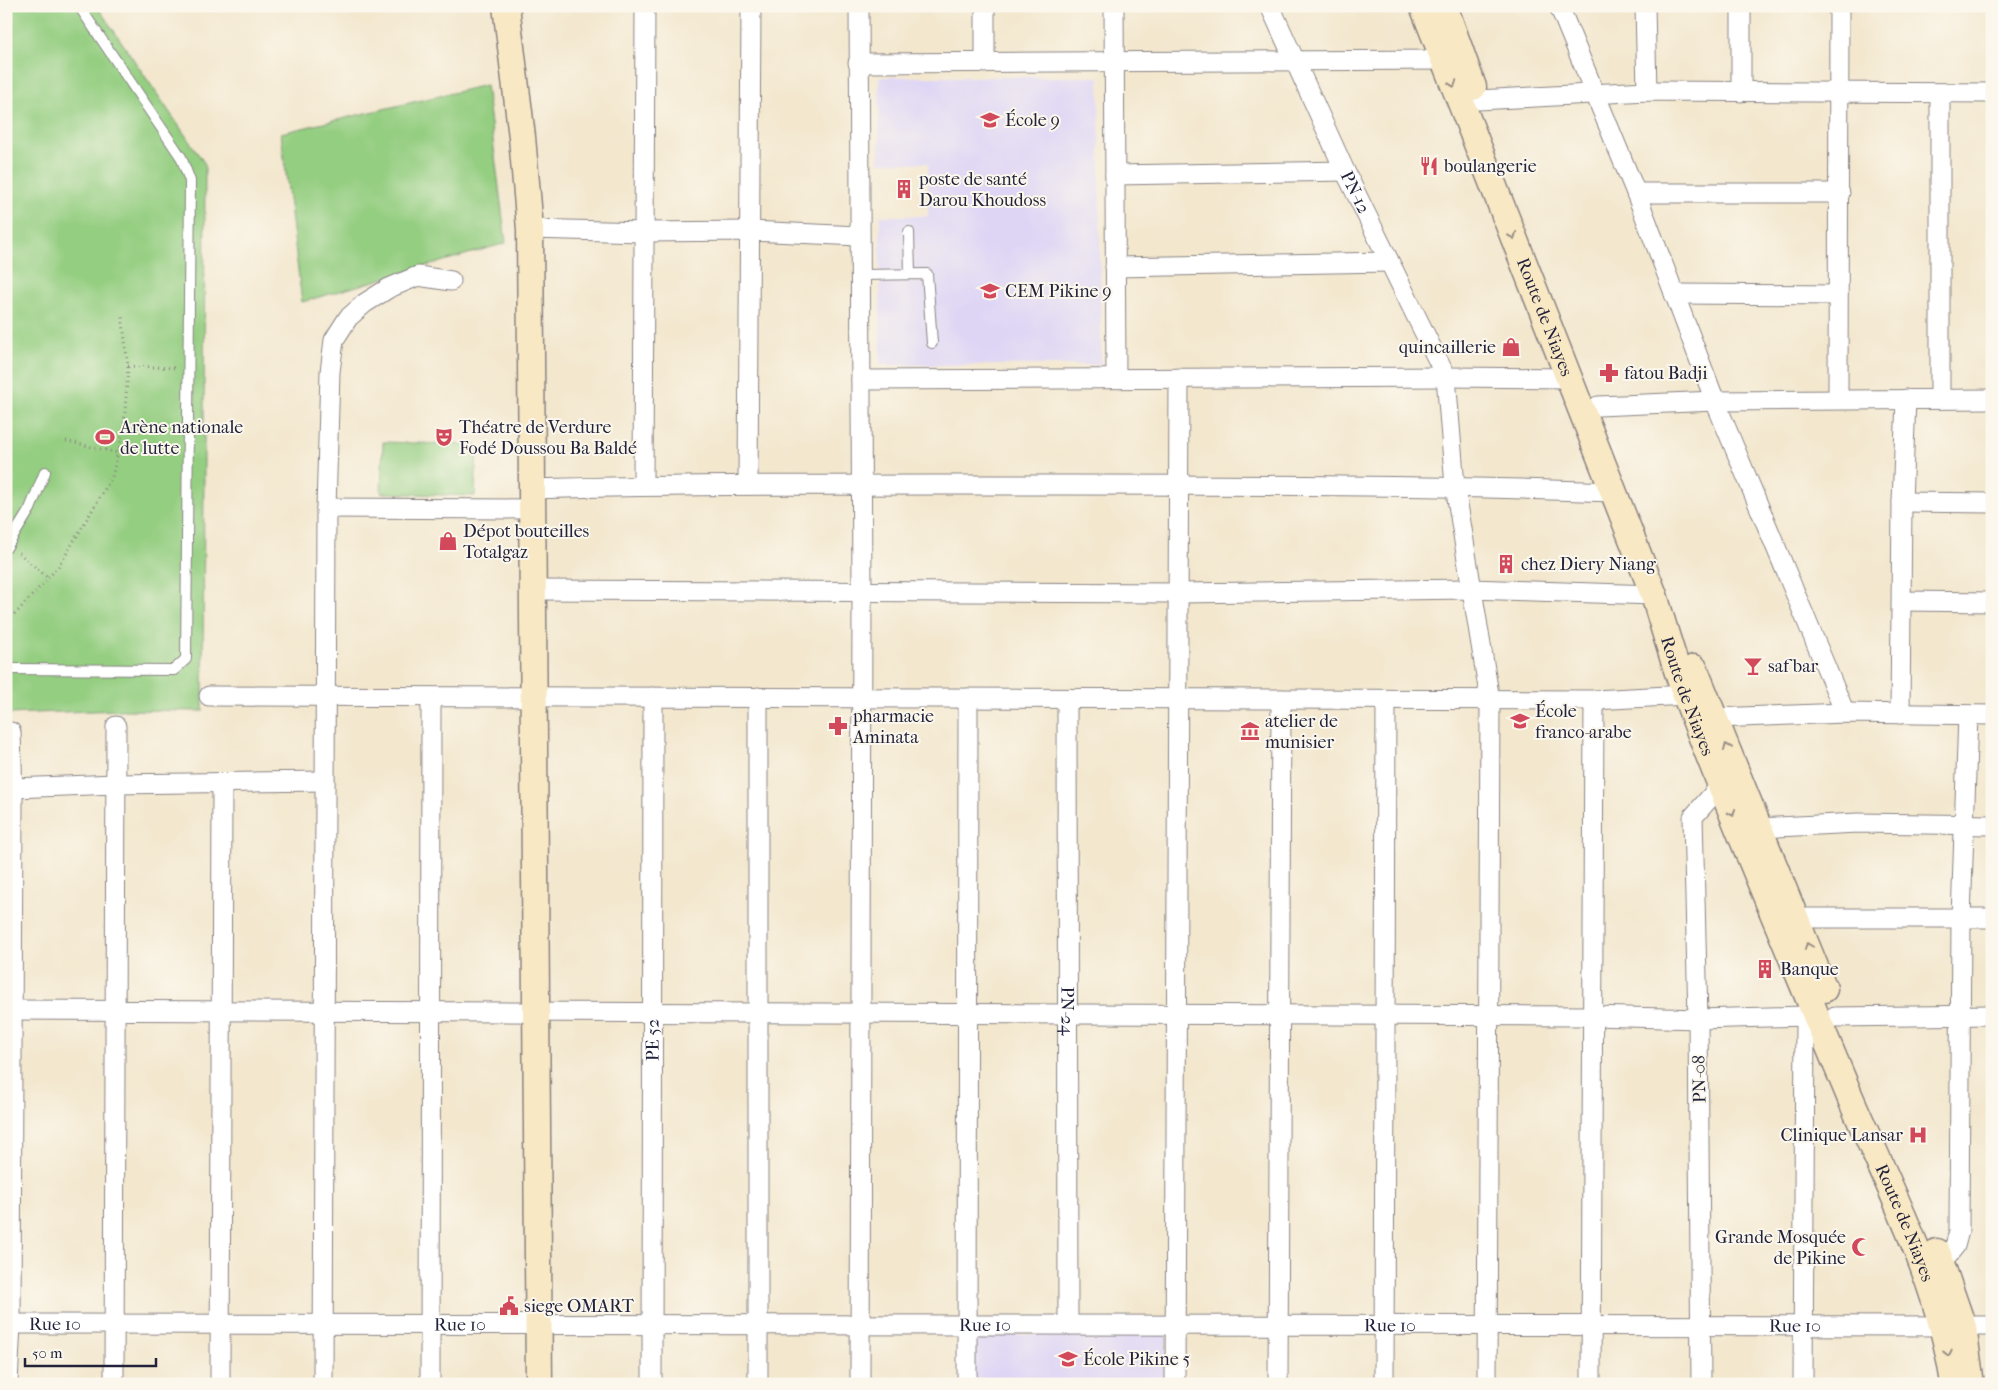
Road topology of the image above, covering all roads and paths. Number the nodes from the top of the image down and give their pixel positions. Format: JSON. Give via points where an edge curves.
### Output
{"nodes":[{"id":1,"x":79,"y":6,"type":"edge"},
{"id":2,"x":506,"y":6,"type":"edge"},
{"id":3,"x":645,"y":6,"type":"edge"},
{"id":4,"x":751,"y":6,"type":"edge"},
{"id":5,"x":859,"y":6,"type":"edge"},
{"id":6,"x":985,"y":6,"type":"edge"},
{"id":7,"x":1114,"y":6,"type":"edge"},
{"id":8,"x":1270,"y":6,"type":"edge"},
{"id":9,"x":1423,"y":6,"type":"edge"},
{"id":10,"x":1444,"y":6,"type":"edge"},
{"id":11,"x":1559,"y":6,"type":"edge"},
{"id":12,"x":1646,"y":6,"type":"edge"},
{"id":13,"x":1741,"y":6,"type":"edge"},
{"id":14,"x":1839,"y":6,"type":"edge"},
{"id":15,"x":1294,"y":60,"type":"junction"},
{"id":16,"x":1444,"y":60,"type":"junction"},
{"id":17,"x":1114,"y":62,"type":"junction"},
{"id":18,"x":858,"y":63,"type":"junction"},
{"id":19,"x":985,"y":63,"type":"junction"},
{"id":20,"x":1647,"y":91,"type":"junction"},
{"id":21,"x":1741,"y":92,"type":"junction"},
{"id":22,"x":1838,"y":92,"type":"junction"},
{"id":23,"x":1992,"y":92,"type":"edge"},
{"id":24,"x":1940,"y":93,"type":"junction"},
{"id":25,"x":1594,"y":94,"type":"junction"},
{"id":26,"x":1478,"y":100,"type":"junction"},
{"id":27,"x":1345,"y":171,"type":"junction"},
{"id":28,"x":1115,"y":175,"type":"junction"},
{"id":29,"x":1636,"y":193,"type":"junction"},
{"id":30,"x":1840,"y":193,"type":"junction"},
{"id":31,"x":530,"y":230,"type":"junction"},
{"id":32,"x":750,"y":231,"type":"junction"},
{"id":33,"x":643,"y":232,"type":"junction"},
{"id":34,"x":909,"y":232,"type":"dead end"},
{"id":35,"x":859,"y":236,"type":"junction"},
{"id":36,"x":1389,"y":262,"type":"junction"},
{"id":37,"x":1115,"y":267,"type":"junction"},
{"id":38,"x":910,"y":274,"type":"junction"},
{"id":39,"x":861,"y":276,"type":"junction"},
{"id":40,"x":451,"y":281,"type":"dead end"},
{"id":41,"x":1674,"y":294,"type":"junction"},
{"id":42,"x":1838,"y":295,"type":"junction"},
{"id":43,"x":122,"y":316,"type":"dead end"},
{"id":44,"x":932,"y":343,"type":"dead end"},
{"id":45,"x":128,"y":366,"type":"junction"},
{"id":46,"x":189,"y":368,"type":"junction"},
{"id":47,"x":1446,"y":376,"type":"junction"},
{"id":48,"x":1116,"y":378,"type":"junction"},
{"id":49,"x":1179,"y":378,"type":"junction"},
{"id":50,"x":1568,"y":378,"type":"junction"},
{"id":51,"x":861,"y":380,"type":"junction"},
{"id":52,"x":1838,"y":399,"type":"junction"},
{"id":53,"x":1906,"y":399,"type":"junction"},
{"id":54,"x":1940,"y":399,"type":"junction"},
{"id":55,"x":1992,"y":399,"type":"edge"},
{"id":56,"x":1716,"y":401,"type":"junction"},
{"id":57,"x":1598,"y":406,"type":"junction"},
{"id":58,"x":66,"y":441,"type":"dead end"},
{"id":59,"x":118,"y":453,"type":"junction"},
{"id":60,"x":45,"y":472,"type":"dead end"},
{"id":61,"x":748,"y":485,"type":"junction"},
{"id":62,"x":861,"y":485,"type":"junction"},
{"id":63,"x":1178,"y":485,"type":"junction"},
{"id":64,"x":643,"y":486,"type":"junction"},
{"id":65,"x":1455,"y":486,"type":"junction"},
{"id":66,"x":1614,"y":492,"type":"junction"},
{"id":67,"x":532,"y":499,"type":"junction"},
{"id":68,"x":1902,"y":502,"type":"junction"},
{"id":69,"x":1992,"y":503,"type":"edge"},
{"id":70,"x":326,"y":508,"type":"junction"},
{"id":71,"x":7,"y":546,"type":"edge"},
{"id":72,"x":48,"y":578,"type":"junction"},
{"id":73,"x":1470,"y":589,"type":"junction"},
{"id":74,"x":532,"y":590,"type":"junction"},
{"id":75,"x":862,"y":592,"type":"junction"},
{"id":76,"x":1178,"y":592,"type":"junction"},
{"id":77,"x":1654,"y":595,"type":"junction"},
{"id":78,"x":1902,"y":601,"type":"junction"},
{"id":79,"x":1992,"y":602,"type":"edge"},
{"id":80,"x":6,"y":620,"type":"edge"},
{"id":81,"x":6,"y":669,"type":"edge"},
{"id":82,"x":1686,"y":695,"type":"junction"},
{"id":83,"x":210,"y":696,"type":"dead end"},
{"id":84,"x":325,"y":696,"type":"junction"},
{"id":85,"x":431,"y":696,"type":"junction"},
{"id":86,"x":534,"y":697,"type":"junction"},
{"id":87,"x":654,"y":697,"type":"junction"},
{"id":88,"x":758,"y":698,"type":"junction"},
{"id":89,"x":968,"y":698,"type":"junction"},
{"id":90,"x":1067,"y":698,"type":"junction"},
{"id":91,"x":860,"y":699,"type":"junction"},
{"id":92,"x":1177,"y":699,"type":"junction"},
{"id":93,"x":1281,"y":699,"type":"junction"},
{"id":94,"x":1386,"y":700,"type":"junction"},
{"id":95,"x":1490,"y":700,"type":"junction"},
{"id":96,"x":1594,"y":700,"type":"junction"},
{"id":97,"x":1844,"y":713,"type":"junction"},
{"id":98,"x":1900,"y":714,"type":"junction"},
{"id":99,"x":1992,"y":715,"type":"edge"},
{"id":100,"x":1968,"y":716,"type":"junction"},
{"id":101,"x":1716,"y":718,"type":"junction"},
{"id":102,"x":116,"y":726,"type":"dead end"},
{"id":103,"x":11,"y":732,"type":"dead end"},
{"id":104,"x":325,"y":781,"type":"junction"},
{"id":105,"x":222,"y":783,"type":"junction"},
{"id":106,"x":116,"y":784,"type":"junction"},
{"id":107,"x":1721,"y":785,"type":"junction"},
{"id":108,"x":11,"y":793,"type":"edge"},
{"id":109,"x":1964,"y":825,"type":"junction"},
{"id":110,"x":1992,"y":825,"type":"edge"},
{"id":111,"x":1759,"y":828,"type":"junction"},
{"id":112,"x":1797,"y":918,"type":"junction"},
{"id":113,"x":1961,"y":918,"type":"junction"},
{"id":114,"x":1992,"y":918,"type":"edge"},
{"id":115,"x":9,"y":1010,"type":"edge"},
{"id":116,"x":115,"y":1010,"type":"junction"},
{"id":117,"x":221,"y":1011,"type":"junction"},
{"id":118,"x":324,"y":1011,"type":"junction"},
{"id":119,"x":431,"y":1012,"type":"junction"},
{"id":120,"x":536,"y":1012,"type":"junction"},
{"id":121,"x":653,"y":1012,"type":"junction"},
{"id":122,"x":758,"y":1013,"type":"junction"},
{"id":123,"x":861,"y":1014,"type":"junction"},
{"id":124,"x":968,"y":1014,"type":"junction"},
{"id":125,"x":1067,"y":1014,"type":"junction"},
{"id":126,"x":1176,"y":1014,"type":"junction"},
{"id":127,"x":1280,"y":1014,"type":"junction"},
{"id":128,"x":1385,"y":1015,"type":"junction"},
{"id":129,"x":1488,"y":1015,"type":"junction"},
{"id":130,"x":1818,"y":1015,"type":"junction"},
{"id":131,"x":1962,"y":1015,"type":"junction"},
{"id":132,"x":1992,"y":1015,"type":"edge"},
{"id":133,"x":1593,"y":1016,"type":"junction"},
{"id":134,"x":1698,"y":1019,"type":"junction"},
{"id":135,"x":1941,"y":1263,"type":"junction"},
{"id":136,"x":8,"y":1324,"type":"edge"},
{"id":137,"x":114,"y":1324,"type":"junction"},
{"id":138,"x":220,"y":1324,"type":"junction"},
{"id":139,"x":324,"y":1324,"type":"junction"},
{"id":140,"x":430,"y":1324,"type":"junction"},
{"id":141,"x":539,"y":1324,"type":"junction"},
{"id":142,"x":652,"y":1325,"type":"junction"},
{"id":143,"x":758,"y":1325,"type":"junction"},
{"id":144,"x":968,"y":1325,"type":"junction"},
{"id":145,"x":1068,"y":1325,"type":"junction"},
{"id":146,"x":861,"y":1326,"type":"junction"},
{"id":147,"x":1175,"y":1326,"type":"junction"},
{"id":148,"x":1279,"y":1326,"type":"junction"},
{"id":149,"x":1384,"y":1326,"type":"junction"},
{"id":150,"x":1487,"y":1326,"type":"junction"},
{"id":151,"x":1592,"y":1326,"type":"junction"},
{"id":152,"x":1701,"y":1326,"type":"junction"},
{"id":153,"x":1992,"y":1326,"type":"edge"},
{"id":154,"x":1804,"y":1327,"type":"junction"},
{"id":155,"x":1953,"y":1327,"type":"junction"},
{"id":156,"x":8,"y":1384,"type":"edge"},
{"id":157,"x":114,"y":1384,"type":"edge"},
{"id":158,"x":220,"y":1384,"type":"edge"},
{"id":159,"x":324,"y":1384,"type":"edge"},
{"id":160,"x":430,"y":1384,"type":"edge"},
{"id":161,"x":539,"y":1384,"type":"edge"},
{"id":162,"x":652,"y":1384,"type":"edge"},
{"id":163,"x":758,"y":1384,"type":"edge"},
{"id":164,"x":860,"y":1384,"type":"edge"},
{"id":165,"x":967,"y":1384,"type":"edge"},
{"id":166,"x":1175,"y":1384,"type":"edge"},
{"id":167,"x":1278,"y":1384,"type":"edge"},
{"id":168,"x":1384,"y":1384,"type":"edge"},
{"id":169,"x":1487,"y":1384,"type":"edge"},
{"id":170,"x":1591,"y":1384,"type":"edge"},
{"id":171,"x":1701,"y":1384,"type":"edge"},
{"id":172,"x":1803,"y":1384,"type":"edge"},
{"id":173,"x":1954,"y":1384,"type":"edge"},
{"id":174,"x":1971,"y":1384,"type":"edge"}],
"edges":[{"from":1,"to":46,"type":"lane","via":[[187,168],[190,181]]},
{"from":2,"to":31,"type":"main road"},
{"from":3,"to":33,"type":"street"},
{"from":4,"to":32,"type":"street"},
{"from":5,"to":18,"type":"street"},
{"from":6,"to":19,"type":"street"},
{"from":7,"to":17,"type":"street"},
{"from":8,"to":15,"type":"street","name":"PN-12"},
{"from":9,"to":16,"type":"main road","name":"Route de Niayes"},
{"from":10,"to":26,"type":"main road","name":"Route de Niayes"},
{"from":11,"to":25,"type":"street"},
{"from":12,"to":20,"type":"street"},
{"from":13,"to":21,"type":"street"},
{"from":14,"to":22,"type":"street"},
{"from":15,"to":16,"type":"street"},
{"from":15,"to":17,"type":"street"},
{"from":15,"to":27,"type":"street","name":"PN-12"},
{"from":16,"to":50,"type":"main road","name":"Route de Niayes","one_way":true},
{"from":17,"to":19,"type":"street"},
{"from":17,"to":28,"type":"street"},
{"from":18,"to":19,"type":"street"},
{"from":18,"to":35,"type":"street"},
{"from":20,"to":21,"type":"street"},
{"from":20,"to":25,"type":"street"},
{"from":21,"to":22,"type":"street"},
{"from":22,"to":24,"type":"street"},
{"from":22,"to":30,"type":"street"},
{"from":23,"to":24,"type":"street"},
{"from":24,"to":54,"type":"street"},
{"from":25,"to":26,"type":"street"},
{"from":25,"to":29,"type":"street"},
{"from":26,"to":57,"type":"main road","name":"Route de Niayes"},
{"from":27,"to":28,"type":"street"},
{"from":27,"to":36,"type":"street","name":"PN-12"},
{"from":28,"to":37,"type":"street"},
{"from":29,"to":30,"type":"street"},
{"from":29,"to":41,"type":"street"},
{"from":30,"to":42,"type":"street"},
{"from":31,"to":33,"type":"street"},
{"from":31,"to":67,"type":"main road"},
{"from":32,"to":33,"type":"street"},
{"from":32,"to":35,"type":"street"},
{"from":32,"to":61,"type":"street"},
{"from":33,"to":64,"type":"street"},
{"from":34,"to":38,"type":"lane"},
{"from":35,"to":39,"type":"street"},
{"from":36,"to":37,"type":"street"},
{"from":36,"to":47,"type":"street","name":"PN-12"},
{"from":37,"to":48,"type":"street"},
{"from":38,"to":39,"type":"lane"},
{"from":38,"to":44,"type":"lane","via":[[927,274]]},
{"from":39,"to":51,"type":"street"},
{"from":40,"to":70,"type":"street","via":[[418,276],[389,288],[348,318],[334,340]]},
{"from":41,"to":42,"type":"street"},
{"from":41,"to":56,"type":"street"},
{"from":42,"to":52,"type":"street"},
{"from":43,"to":45,"type":"path"},
{"from":45,"to":46,"type":"path"},
{"from":45,"to":59,"type":"path","via":[[124,427]]},
{"from":46,"to":81,"type":"lane","via":[[186,659],[174,670]]},
{"from":47,"to":49,"type":"street"},
{"from":47,"to":50,"type":"street"},
{"from":47,"to":65,"type":"street"},
{"from":48,"to":49,"type":"street"},
{"from":48,"to":51,"type":"street"},
{"from":49,"to":63,"type":"street"},
{"from":50,"to":66,"type":"main road","name":"Route de Niayes"},
{"from":51,"to":62,"type":"street"},
{"from":52,"to":53,"type":"street"},
{"from":52,"to":56,"type":"street"},
{"from":53,"to":54,"type":"street"},
{"from":53,"to":68,"type":"street"},
{"from":54,"to":55,"type":"street"},
{"from":56,"to":57,"type":"street"},
{"from":56,"to":97,"type":"street"},
{"from":57,"to":101,"type":"main road","name":"Route de Niayes","via":[[1667,598]]},
{"from":58,"to":59,"type":"path"},
{"from":59,"to":72,"type":"path","via":[[112,477],[84,528]]},
{"from":60,"to":71,"type":"lane","via":[[30,509]]},
{"from":61,"to":62,"type":"street"},
{"from":61,"to":64,"type":"street"},
{"from":62,"to":63,"type":"street"},
{"from":62,"to":75,"type":"street"},
{"from":63,"to":65,"type":"street"},
{"from":63,"to":76,"type":"street"},
{"from":64,"to":67,"type":"street"},
{"from":65,"to":66,"type":"street"},
{"from":65,"to":73,"type":"street"},
{"from":66,"to":77,"type":"main road","name":"Route de Niayes"},
{"from":67,"to":70,"type":"street"},
{"from":67,"to":74,"type":"main road"},
{"from":68,"to":69,"type":"street"},
{"from":68,"to":78,"type":"street"},
{"from":70,"to":84,"type":"street"},
{"from":71,"to":72,"type":"path"},
{"from":72,"to":80,"type":"path"},
{"from":73,"to":76,"type":"street"},
{"from":73,"to":77,"type":"street"},
{"from":73,"to":95,"type":"street"},
{"from":74,"to":75,"type":"street"},
{"from":74,"to":86,"type":"main road"},
{"from":75,"to":76,"type":"street"},
{"from":75,"to":91,"type":"street"},
{"from":76,"to":92,"type":"street"},
{"from":77,"to":82,"type":"main road","name":"Route de Niayes"},
{"from":78,"to":79,"type":"street"},
{"from":78,"to":98,"type":"street"},
{"from":82,"to":96,"type":"street"},
{"from":82,"to":107,"type":"main road","name":"Route de Niayes"},
{"from":83,"to":84,"type":"street"},
{"from":84,"to":85,"type":"street"},
{"from":84,"to":104,"type":"street"},
{"from":85,"to":86,"type":"street"},
{"from":85,"to":119,"type":"street"},
{"from":86,"to":87,"type":"street"},
{"from":86,"to":120,"type":"main road"},
{"from":87,"to":88,"type":"street"},
{"from":87,"to":121,"type":"street","name":"PE 52"},
{"from":88,"to":91,"type":"street"},
{"from":88,"to":122,"type":"street"},
{"from":89,"to":90,"type":"street"},
{"from":89,"to":91,"type":"street"},
{"from":89,"to":124,"type":"street"},
{"from":90,"to":92,"type":"street"},
{"from":90,"to":125,"type":"street","name":"PN-24"},
{"from":91,"to":123,"type":"street"},
{"from":92,"to":93,"type":"street"},
{"from":92,"to":126,"type":"street"},
{"from":93,"to":94,"type":"street"},
{"from":93,"to":127,"type":"street"},
{"from":94,"to":95,"type":"street"},
{"from":94,"to":128,"type":"street"},
{"from":95,"to":96,"type":"street"},
{"from":95,"to":129,"type":"street"},
{"from":96,"to":133,"type":"street"},
{"from":97,"to":98,"type":"street"},
{"from":97,"to":101,"type":"street"},
{"from":98,"to":100,"type":"street"},
{"from":99,"to":100,"type":"street"},
{"from":100,"to":109,"type":"street"},
{"from":111,"to":101,"type":"main road","name":"Route de Niayes","one_way":true},
{"from":102,"to":106,"type":"street"},
{"from":103,"to":108,"type":"street"},
{"from":104,"to":105,"type":"street"},
{"from":104,"to":118,"type":"street"},
{"from":105,"to":106,"type":"street"},
{"from":105,"to":117,"type":"street"},
{"from":106,"to":108,"type":"street"},
{"from":106,"to":116,"type":"street"},
{"from":107,"to":130,"type":"main road","name":"Route de Niayes","one_way":true},
{"from":107,"to":134,"type":"street","name":"PN-08","via":[[1693,817]]},
{"from":108,"to":115,"type":"street"},
{"from":109,"to":110,"type":"street"},
{"from":109,"to":111,"type":"street","via":[[1858,823]]},
{"from":109,"to":113,"type":"street"},
{"from":111,"to":112,"type":"main road","name":"Route de Niayes"},
{"from":112,"to":113,"type":"street"},
{"from":130,"to":112,"type":"main road","name":"Route de Niayes","one_way":true},
{"from":113,"to":114,"type":"street"},
{"from":113,"to":131,"type":"street"},
{"from":115,"to":116,"type":"street"},
{"from":115,"to":136,"type":"street"},
{"from":116,"to":117,"type":"street"},
{"from":116,"to":137,"type":"street"},
{"from":117,"to":118,"type":"street"},
{"from":117,"to":138,"type":"street"},
{"from":118,"to":119,"type":"street"},
{"from":118,"to":139,"type":"street"},
{"from":119,"to":120,"type":"street"},
{"from":119,"to":140,"type":"street"},
{"from":120,"to":121,"type":"street"},
{"from":120,"to":141,"type":"main road"},
{"from":121,"to":122,"type":"street"},
{"from":121,"to":142,"type":"street","name":"PE 52"},
{"from":122,"to":123,"type":"street"},
{"from":122,"to":143,"type":"street"},
{"from":123,"to":124,"type":"street"},
{"from":123,"to":146,"type":"street"},
{"from":124,"to":125,"type":"street"},
{"from":124,"to":144,"type":"street"},
{"from":125,"to":126,"type":"street"},
{"from":125,"to":145,"type":"street","name":"PN-24"},
{"from":126,"to":127,"type":"street"},
{"from":126,"to":147,"type":"street"},
{"from":127,"to":128,"type":"street"},
{"from":127,"to":148,"type":"street"},
{"from":128,"to":129,"type":"street"},
{"from":128,"to":149,"type":"street"},
{"from":129,"to":133,"type":"street"},
{"from":129,"to":150,"type":"street"},
{"from":130,"to":131,"type":"street"},
{"from":130,"to":134,"type":"street"},
{"from":130,"to":135,"type":"main road","name":"Route de Niayes","via":[[1889,1146]]},
{"from":130,"to":154,"type":"street"},
{"from":130,"to":155,"type":"main road","name":"Route de Niayes","via":[[1925,1269]]},
{"from":131,"to":132,"type":"street"},
{"from":131,"to":135,"type":"street","via":[[1959,1231],[1955,1246]]},
{"from":133,"to":134,"type":"street"},
{"from":133,"to":151,"type":"street"},
{"from":134,"to":152,"type":"street","name":"PN-08"},
{"from":135,"to":155,"type":"main road","name":"Route de Niayes"},
{"from":136,"to":137,"type":"street","name":"Rue 10"},
{"from":136,"to":156,"type":"street"},
{"from":137,"to":138,"type":"street","name":"Rue 10"},
{"from":137,"to":157,"type":"street"},
{"from":138,"to":139,"type":"street","name":"Rue 10"},
{"from":138,"to":158,"type":"street"},
{"from":139,"to":140,"type":"street","name":"Rue 10"},
{"from":139,"to":159,"type":"street"},
{"from":140,"to":141,"type":"street","name":"Rue 10"},
{"from":140,"to":160,"type":"street"},
{"from":141,"to":142,"type":"street","name":"Rue 10"},
{"from":141,"to":161,"type":"main road"},
{"from":142,"to":143,"type":"street","name":"Rue 10"},
{"from":142,"to":162,"type":"street","name":"PE 52"},
{"from":143,"to":146,"type":"street","name":"Rue 10"},
{"from":143,"to":163,"type":"street"},
{"from":144,"to":145,"type":"street","name":"Rue 10"},
{"from":144,"to":146,"type":"street","name":"Rue 10"},
{"from":144,"to":165,"type":"street"},
{"from":145,"to":147,"type":"street","name":"Rue 10"},
{"from":146,"to":164,"type":"street"},
{"from":147,"to":148,"type":"street","name":"Rue 10"},
{"from":147,"to":166,"type":"street"},
{"from":148,"to":149,"type":"street","name":"Rue 10"},
{"from":148,"to":167,"type":"street"},
{"from":149,"to":150,"type":"street","name":"Rue 10"},
{"from":149,"to":168,"type":"street"},
{"from":150,"to":151,"type":"street","name":"Rue 10"},
{"from":150,"to":169,"type":"street"},
{"from":151,"to":152,"type":"street","name":"Rue 10"},
{"from":151,"to":170,"type":"street"},
{"from":152,"to":154,"type":"street","name":"Rue 10"},
{"from":152,"to":171,"type":"street","name":"PN-08"},
{"from":153,"to":155,"type":"street","name":"Rue 10"},
{"from":154,"to":155,"type":"street","name":"Rue 10"},
{"from":154,"to":172,"type":"street"},
{"from":155,"to":173,"type":"main road","name":"Route de Niayes","one_way":true},
{"from":155,"to":174,"type":"main road","name":"Route de Niayes"}]}
